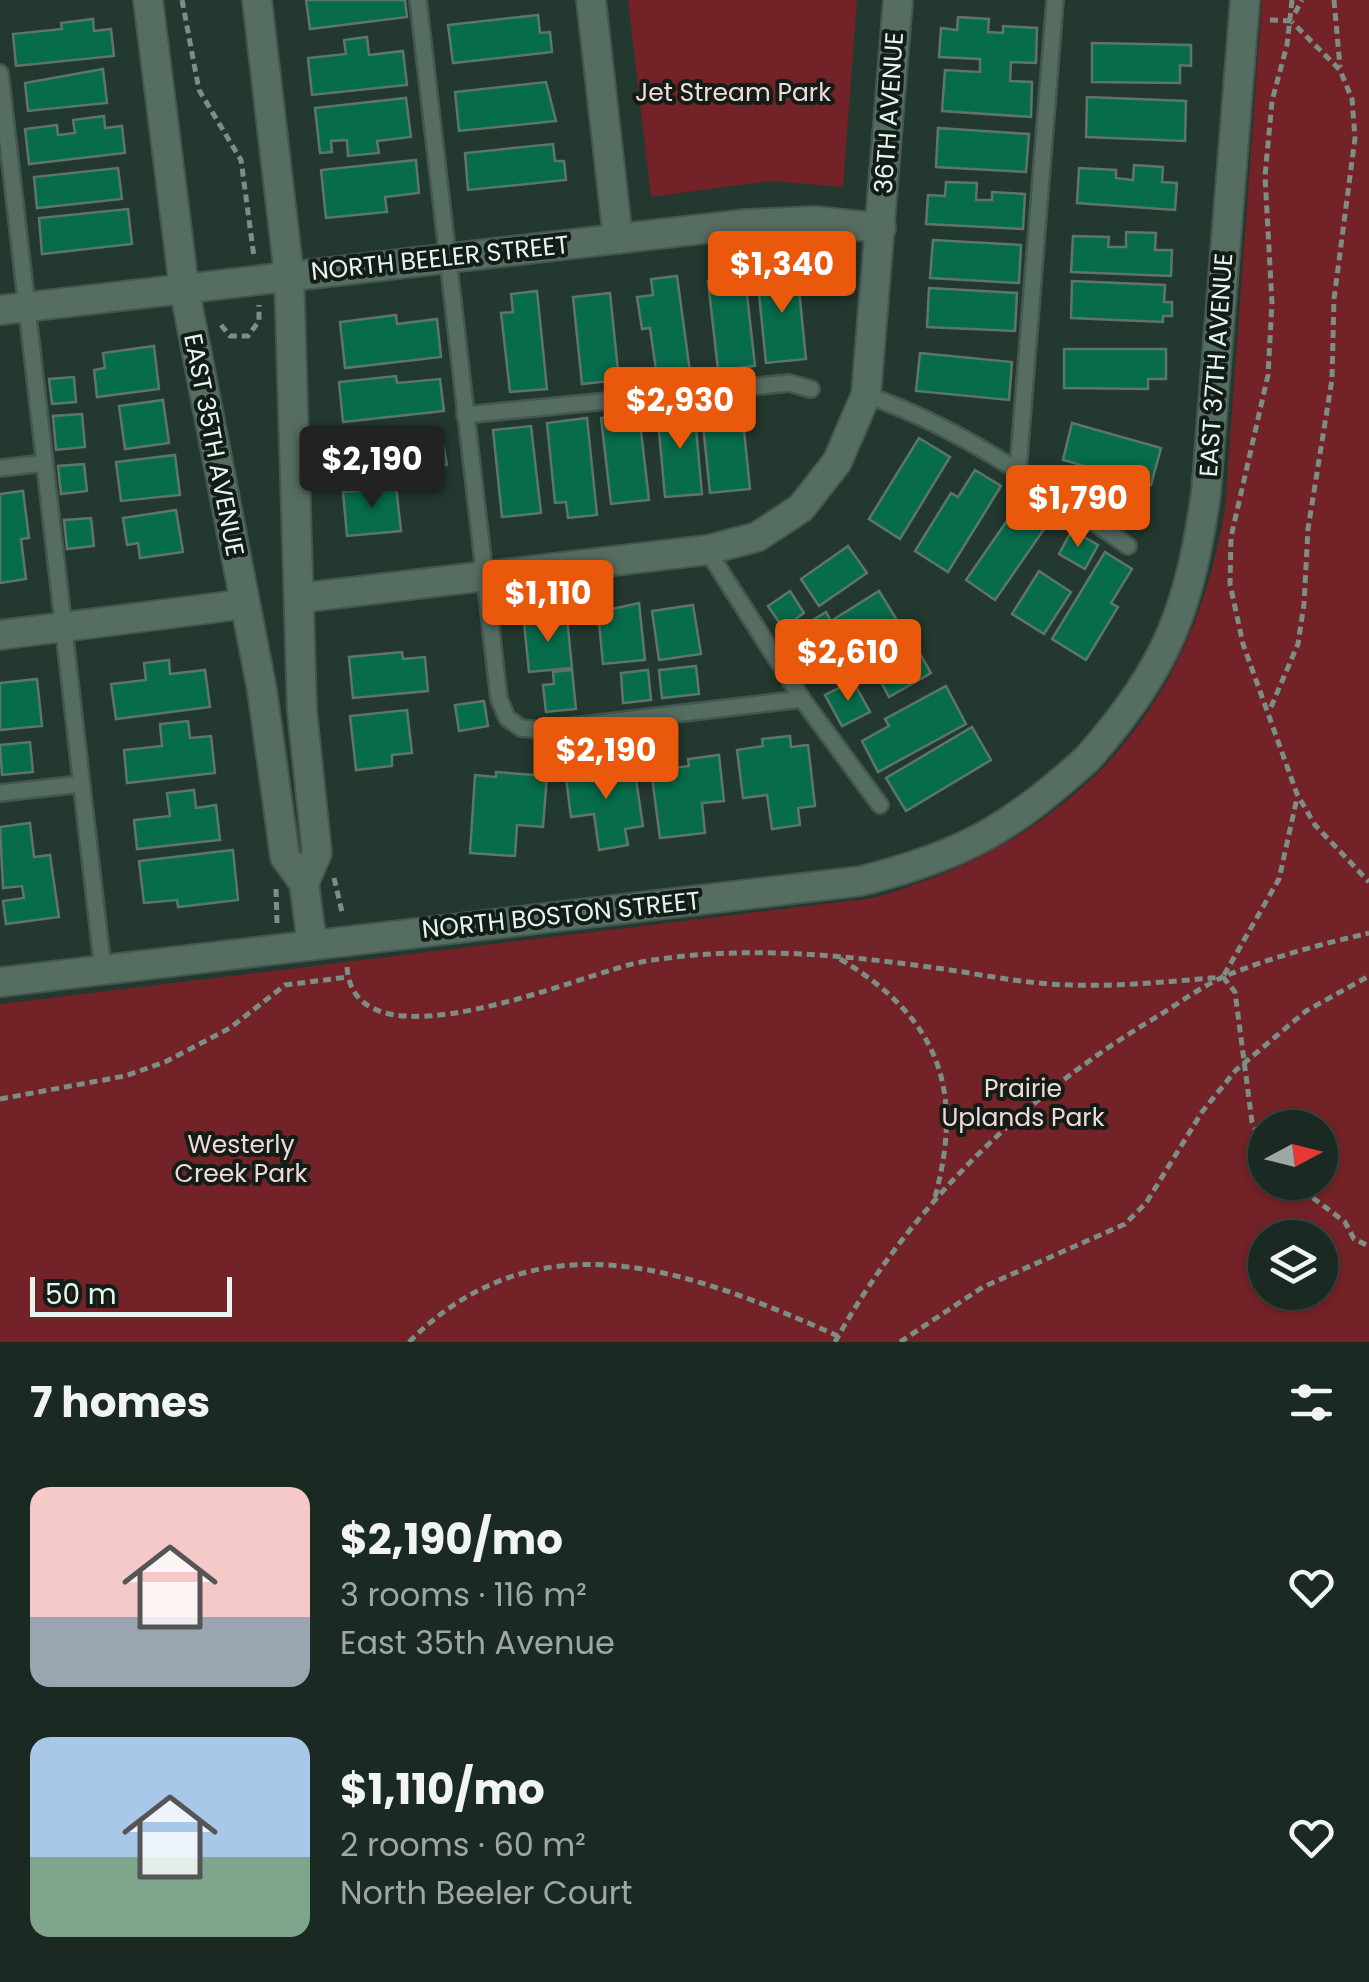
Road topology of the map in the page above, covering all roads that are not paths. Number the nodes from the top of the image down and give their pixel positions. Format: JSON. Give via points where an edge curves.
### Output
{"nodes":[{"id":1,"x":148,"y":0,"type":"edge"},
{"id":2,"x":257,"y":0,"type":"edge"},
{"id":3,"x":418,"y":0,"type":"edge"},
{"id":4,"x":590,"y":0,"type":"edge"},
{"id":5,"x":898,"y":0,"type":"edge"},
{"id":6,"x":1055,"y":0,"type":"edge"},
{"id":7,"x":1245,"y":0,"type":"edge"},
{"id":8,"x":0,"y":73,"type":"edge"},
{"id":9,"x":4,"y":146,"type":"edge"},
{"id":10,"x":881,"y":228,"type":"junction"},
{"id":11,"x":618,"y":238,"type":"junction"},
{"id":12,"x":448,"y":259,"type":"junction"},
{"id":13,"x":288,"y":274,"type":"junction"},
{"id":14,"x":184,"y":287,"type":"junction"},
{"id":15,"x":14,"y":309,"type":"edge"},
{"id":16,"x":811,"y":390,"type":"dead end"},
{"id":17,"x":866,"y":395,"type":"junction"},
{"id":18,"x":465,"y":415,"type":"junction"},
{"id":19,"x":45,"y":463,"type":"junction"},
{"id":20,"x":0,"y":468,"type":"edge"},
{"id":21,"x":1018,"y":470,"type":"junction"},
{"id":22,"x":1128,"y":546,"type":"dead end"},
{"id":23,"x":707,"y":550,"type":"junction"},
{"id":24,"x":483,"y":576,"type":"junction"},
{"id":25,"x":300,"y":598,"type":"junction"},
{"id":26,"x":245,"y":604,"type":"junction"},
{"id":27,"x":64,"y":628,"type":"junction"},
{"id":28,"x":0,"y":635,"type":"edge"},
{"id":29,"x":802,"y":699,"type":"junction"},
{"id":30,"x":1088,"y":758,"type":"joint"},
{"id":31,"x":82,"y":784,"type":"junction"},
{"id":32,"x":0,"y":793,"type":"edge"},
{"id":33,"x":880,"y":805,"type":"dead end"},
{"id":34,"x":304,"y":883,"type":"junction"},
{"id":35,"x":312,"y":943,"type":"junction"},
{"id":36,"x":103,"y":970,"type":"junction"},
{"id":37,"x":0,"y":982,"type":"edge"}],
"edges":[{"from":1,"to":14,"type":"street","name":"EAST 35TH AVENUE"},
{"from":2,"to":13,"type":"street","name":"EAST 35TH AVENUE"},
{"from":3,"to":12,"type":"lane"},
{"from":4,"to":11,"type":"street"},
{"from":5,"to":10,"type":"street","name":"36TH AVENUE"},
{"from":6,"to":21,"type":"lane"},
{"from":7,"to":30,"type":"street","name":"EAST 37TH AVENUE","via":[[1195,570],[1171,644],[1136,702]]},
{"from":8,"to":9,"type":"lane"},
{"from":9,"to":15,"type":"lane"},
{"from":10,"to":11,"type":"street","name":"NORTH BEELER STREET","via":[[763,223]]},
{"from":10,"to":17,"type":"street","name":"36TH AVENUE"},
{"from":11,"to":12,"type":"street","name":"NORTH BEELER STREET"},
{"from":12,"to":13,"type":"street","name":"NORTH BEELER STREET"},
{"from":12,"to":18,"type":"lane"},
{"from":13,"to":14,"type":"street","name":"NORTH BEELER STREET"},
{"from":13,"to":25,"type":"street","name":"EAST 35TH AVENUE"},
{"from":14,"to":15,"type":"street","name":"NORTH BEELER STREET"},
{"from":14,"to":26,"type":"street","name":"EAST 35TH AVENUE"},
{"from":15,"to":19,"type":"lane"},
{"from":16,"to":18,"type":"lane","via":[[789,383]]},
{"from":17,"to":21,"type":"lane","via":[[913,411]]},
{"from":17,"to":23,"type":"street","name":"36TH AVENUE","via":[[837,462],[801,508],[756,537]]},
{"from":18,"to":24,"type":"lane"},
{"from":19,"to":20,"type":"lane"},
{"from":19,"to":27,"type":"lane"},
{"from":21,"to":22,"type":"lane"},
{"from":23,"to":24,"type":"street","name":"36TH AVENUE"},
{"from":23,"to":29,"type":"lane"},
{"from":24,"to":25,"type":"street","name":"36TH AVENUE"},
{"from":24,"to":29,"type":"lane","via":[[499,699],[506,718],[521,728]]},
{"from":25,"to":34,"type":"street","name":"EAST 35TH AVENUE","via":[[302,711],[317,853]]},
{"from":26,"to":27,"type":"street"},
{"from":26,"to":34,"type":"street","name":"EAST 35TH AVENUE","via":[[285,857]]},
{"from":27,"to":28,"type":"street"},
{"from":27,"to":31,"type":"lane"},
{"from":29,"to":33,"type":"lane"},
{"from":30,"to":35,"type":"street","name":"NORTH BOSTON STREET","via":[[989,838],[932,863],[861,881]]},
{"from":31,"to":32,"type":"lane"},
{"from":31,"to":36,"type":"lane"},
{"from":34,"to":35,"type":"street","name":"EAST 35TH AVENUE"},
{"from":35,"to":36,"type":"street","name":"NORTH BOSTON STREET"},
{"from":36,"to":37,"type":"street","name":"NORTH BOSTON STREET"}]}
